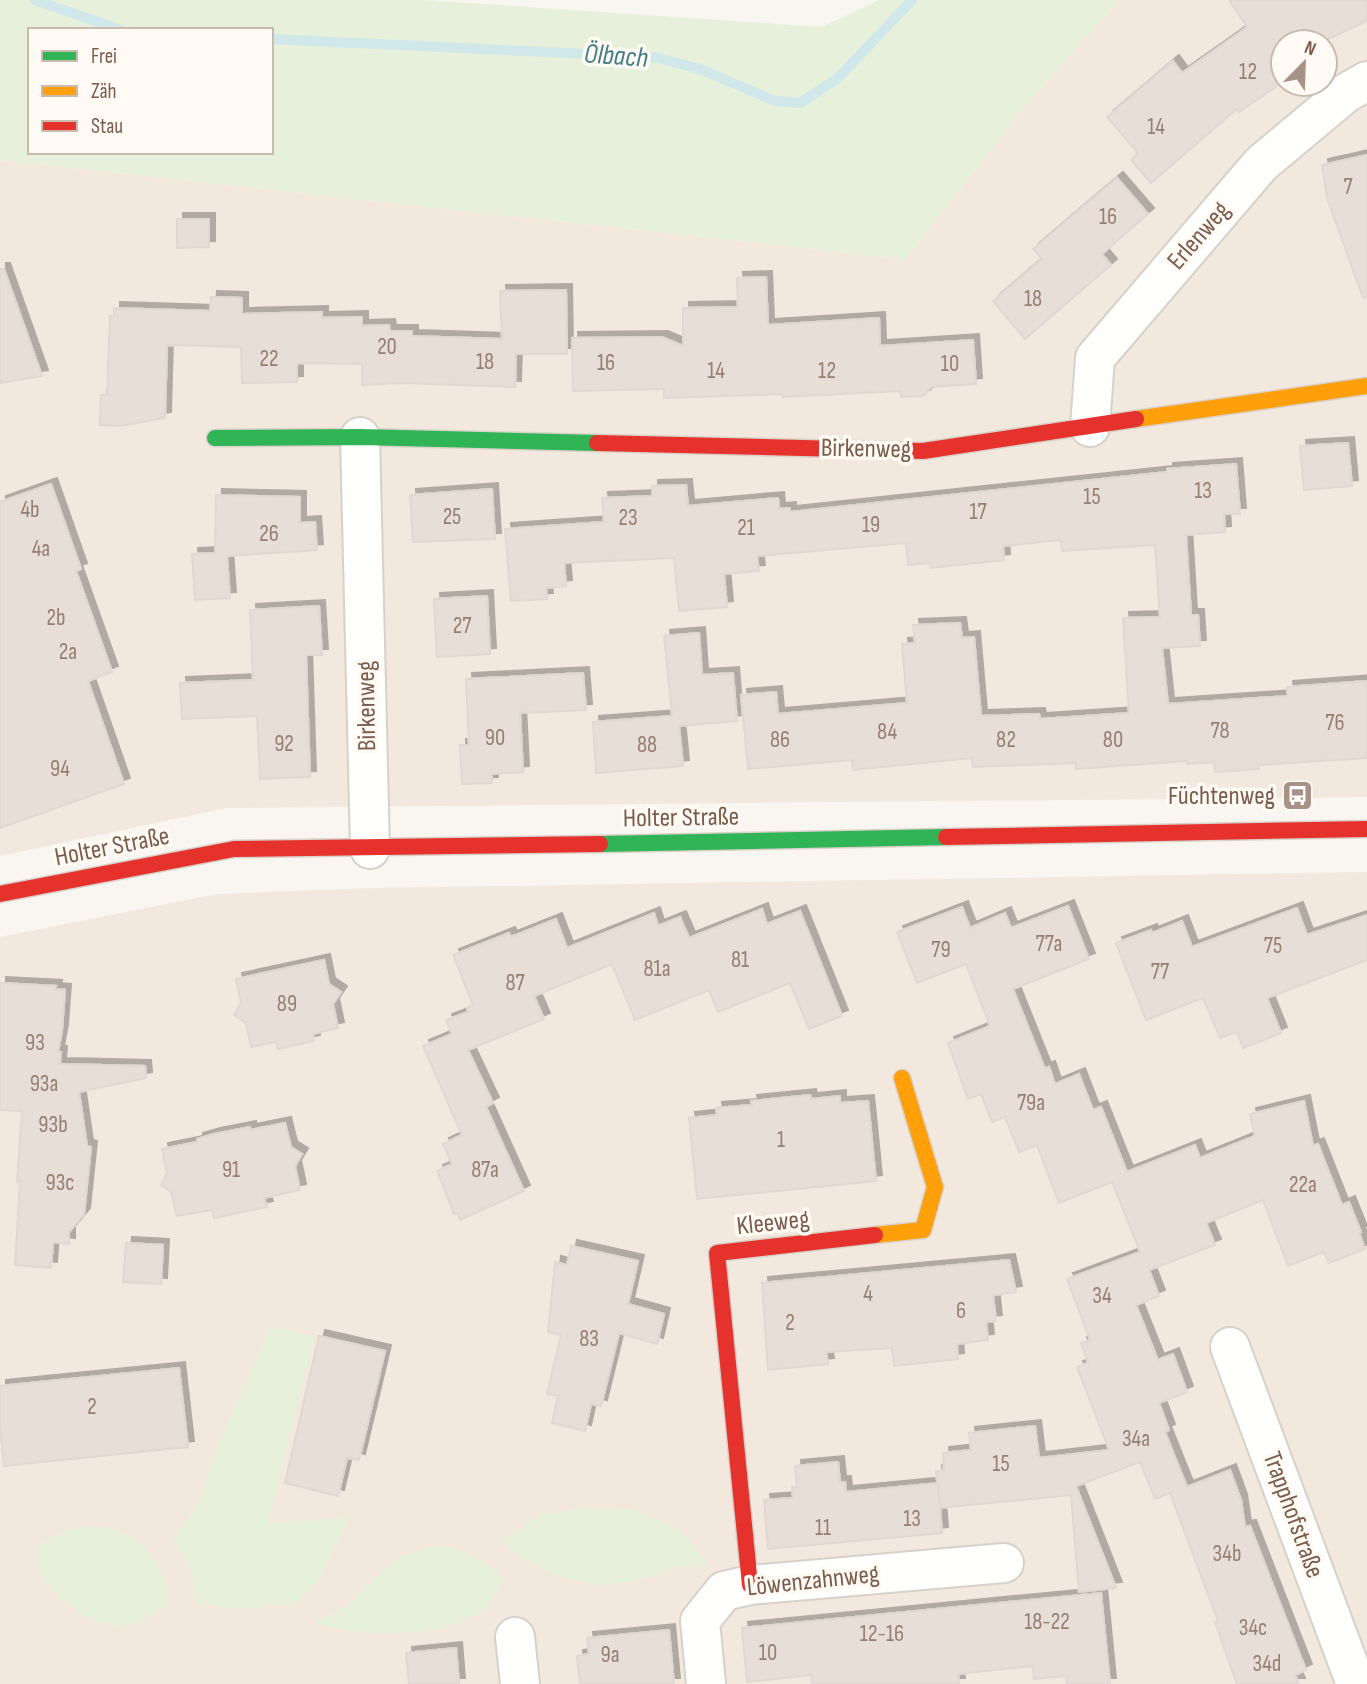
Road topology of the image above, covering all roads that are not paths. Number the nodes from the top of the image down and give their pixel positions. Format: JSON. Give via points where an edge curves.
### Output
{"nodes":[{"id":1,"x":1367,"y":80,"type":"edge"},
{"id":2,"x":1367,"y":386,"type":"edge"},
{"id":3,"x":1090,"y":427,"type":"junction"},
{"id":4,"x":360,"y":437,"type":"junction"},
{"id":5,"x":215,"y":438,"type":"dead end"},
{"id":6,"x":1367,"y":829,"type":"edge"},
{"id":7,"x":370,"y":849,"type":"junction"},
{"id":8,"x":0,"y":894,"type":"edge"},
{"id":9,"x":902,"y":1078,"type":"dead end"},
{"id":10,"x":1230,"y":1346,"type":"dead end"},
{"id":11,"x":1004,"y":1563,"type":"dead end"},
{"id":12,"x":750,"y":1585,"type":"junction"},
{"id":13,"x":515,"y":1637,"type":"dead end"},
{"id":14,"x":520,"y":1684,"type":"edge"},
{"id":15,"x":706,"y":1684,"type":"edge"},
{"id":16,"x":1356,"y":1684,"type":"edge"}],
"edges":[{"from":1,"to":3,"type":"street","name":"Erlenweg","via":[[1261,164],[1095,358]]},
{"from":2,"to":3,"type":"street","name":"Birkenweg"},
{"from":3,"to":4,"type":"street","name":"Birkenweg","via":[[923,451]]},
{"from":4,"to":5,"type":"street","name":"Birkenweg"},
{"from":4,"to":7,"type":"street","name":"Birkenweg"},
{"from":6,"to":7,"type":"street","name":"Holter Straße"},
{"from":7,"to":8,"type":"street","name":"Holter Straße","via":[[234,849]]},
{"from":9,"to":12,"type":"street","name":"Kleeweg","via":[[935,1187],[923,1230],[717,1253]]},
{"from":10,"to":16,"type":"street","name":"Trapphofstraße"},
{"from":11,"to":12,"type":"street","name":"Löwenzahnweg"},
{"from":12,"to":15,"type":"street","name":"Löwenzahnweg","via":[[724,1591],[700,1621]]},
{"from":13,"to":14,"type":"street"}]}
